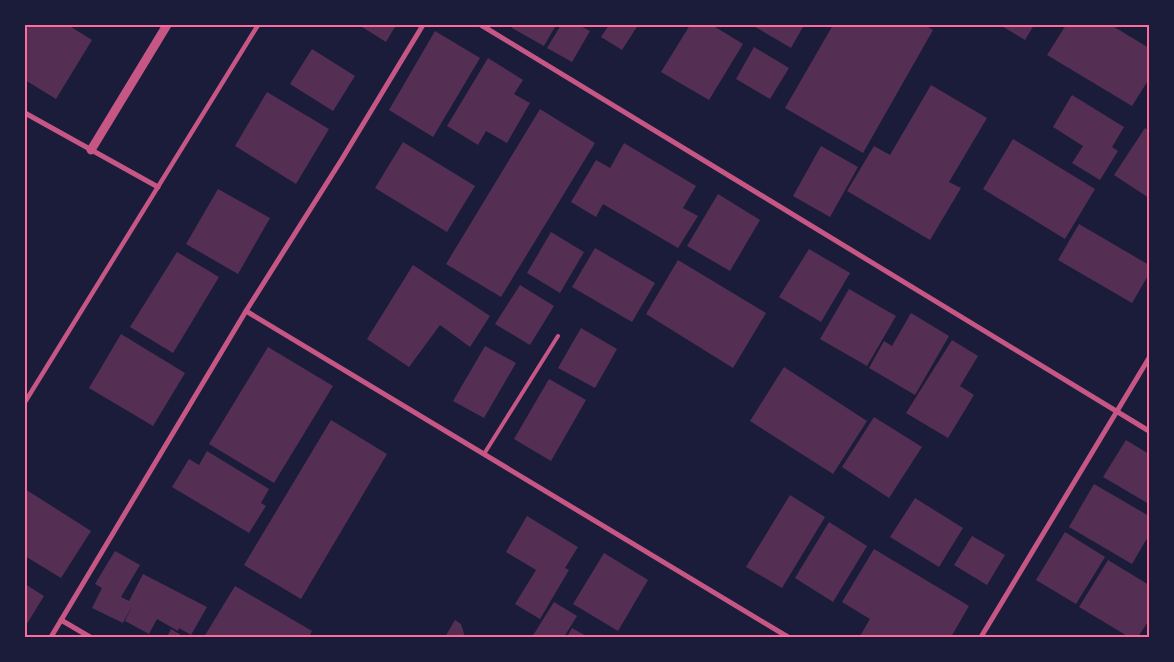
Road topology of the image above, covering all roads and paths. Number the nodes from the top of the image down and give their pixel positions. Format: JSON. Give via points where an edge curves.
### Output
{"nodes":[{"id":1,"x":167,"y":25,"type":"edge"},
{"id":2,"x":258,"y":25,"type":"edge"},
{"id":3,"x":423,"y":25,"type":"edge"},
{"id":4,"x":481,"y":25,"type":"edge"},
{"id":5,"x":25,"y":113,"type":"edge"},
{"id":6,"x":91,"y":150,"type":"junction"},
{"id":7,"x":158,"y":187,"type":"junction"},
{"id":8,"x":246,"y":311,"type":"junction"},
{"id":9,"x":558,"y":336,"type":"dead end"},
{"id":10,"x":1149,"y":358,"type":"edge"},
{"id":11,"x":25,"y":402,"type":"edge"},
{"id":12,"x":1117,"y":412,"type":"junction"},
{"id":13,"x":1149,"y":431,"type":"edge"},
{"id":14,"x":484,"y":454,"type":"junction"},
{"id":15,"x":62,"y":620,"type":"junction"},
{"id":16,"x":51,"y":637,"type":"edge"},
{"id":17,"x":90,"y":637,"type":"edge"},
{"id":18,"x":788,"y":637,"type":"edge"},
{"id":19,"x":981,"y":637,"type":"edge"}],
"edges":[{"from":1,"to":6,"type":"street"},
{"from":2,"to":7,"type":"street"},
{"from":3,"to":8,"type":"street"},
{"from":4,"to":12,"type":"street"},
{"from":5,"to":6,"type":"street"},
{"from":6,"to":7,"type":"street"},
{"from":7,"to":11,"type":"street"},
{"from":8,"to":14,"type":"street"},
{"from":8,"to":15,"type":"street"},
{"from":9,"to":14,"type":"lane"},
{"from":10,"to":12,"type":"street"},
{"from":12,"to":13,"type":"street"},
{"from":12,"to":19,"type":"street"},
{"from":14,"to":18,"type":"street"},
{"from":15,"to":16,"type":"street"},
{"from":15,"to":17,"type":"street"}]}
